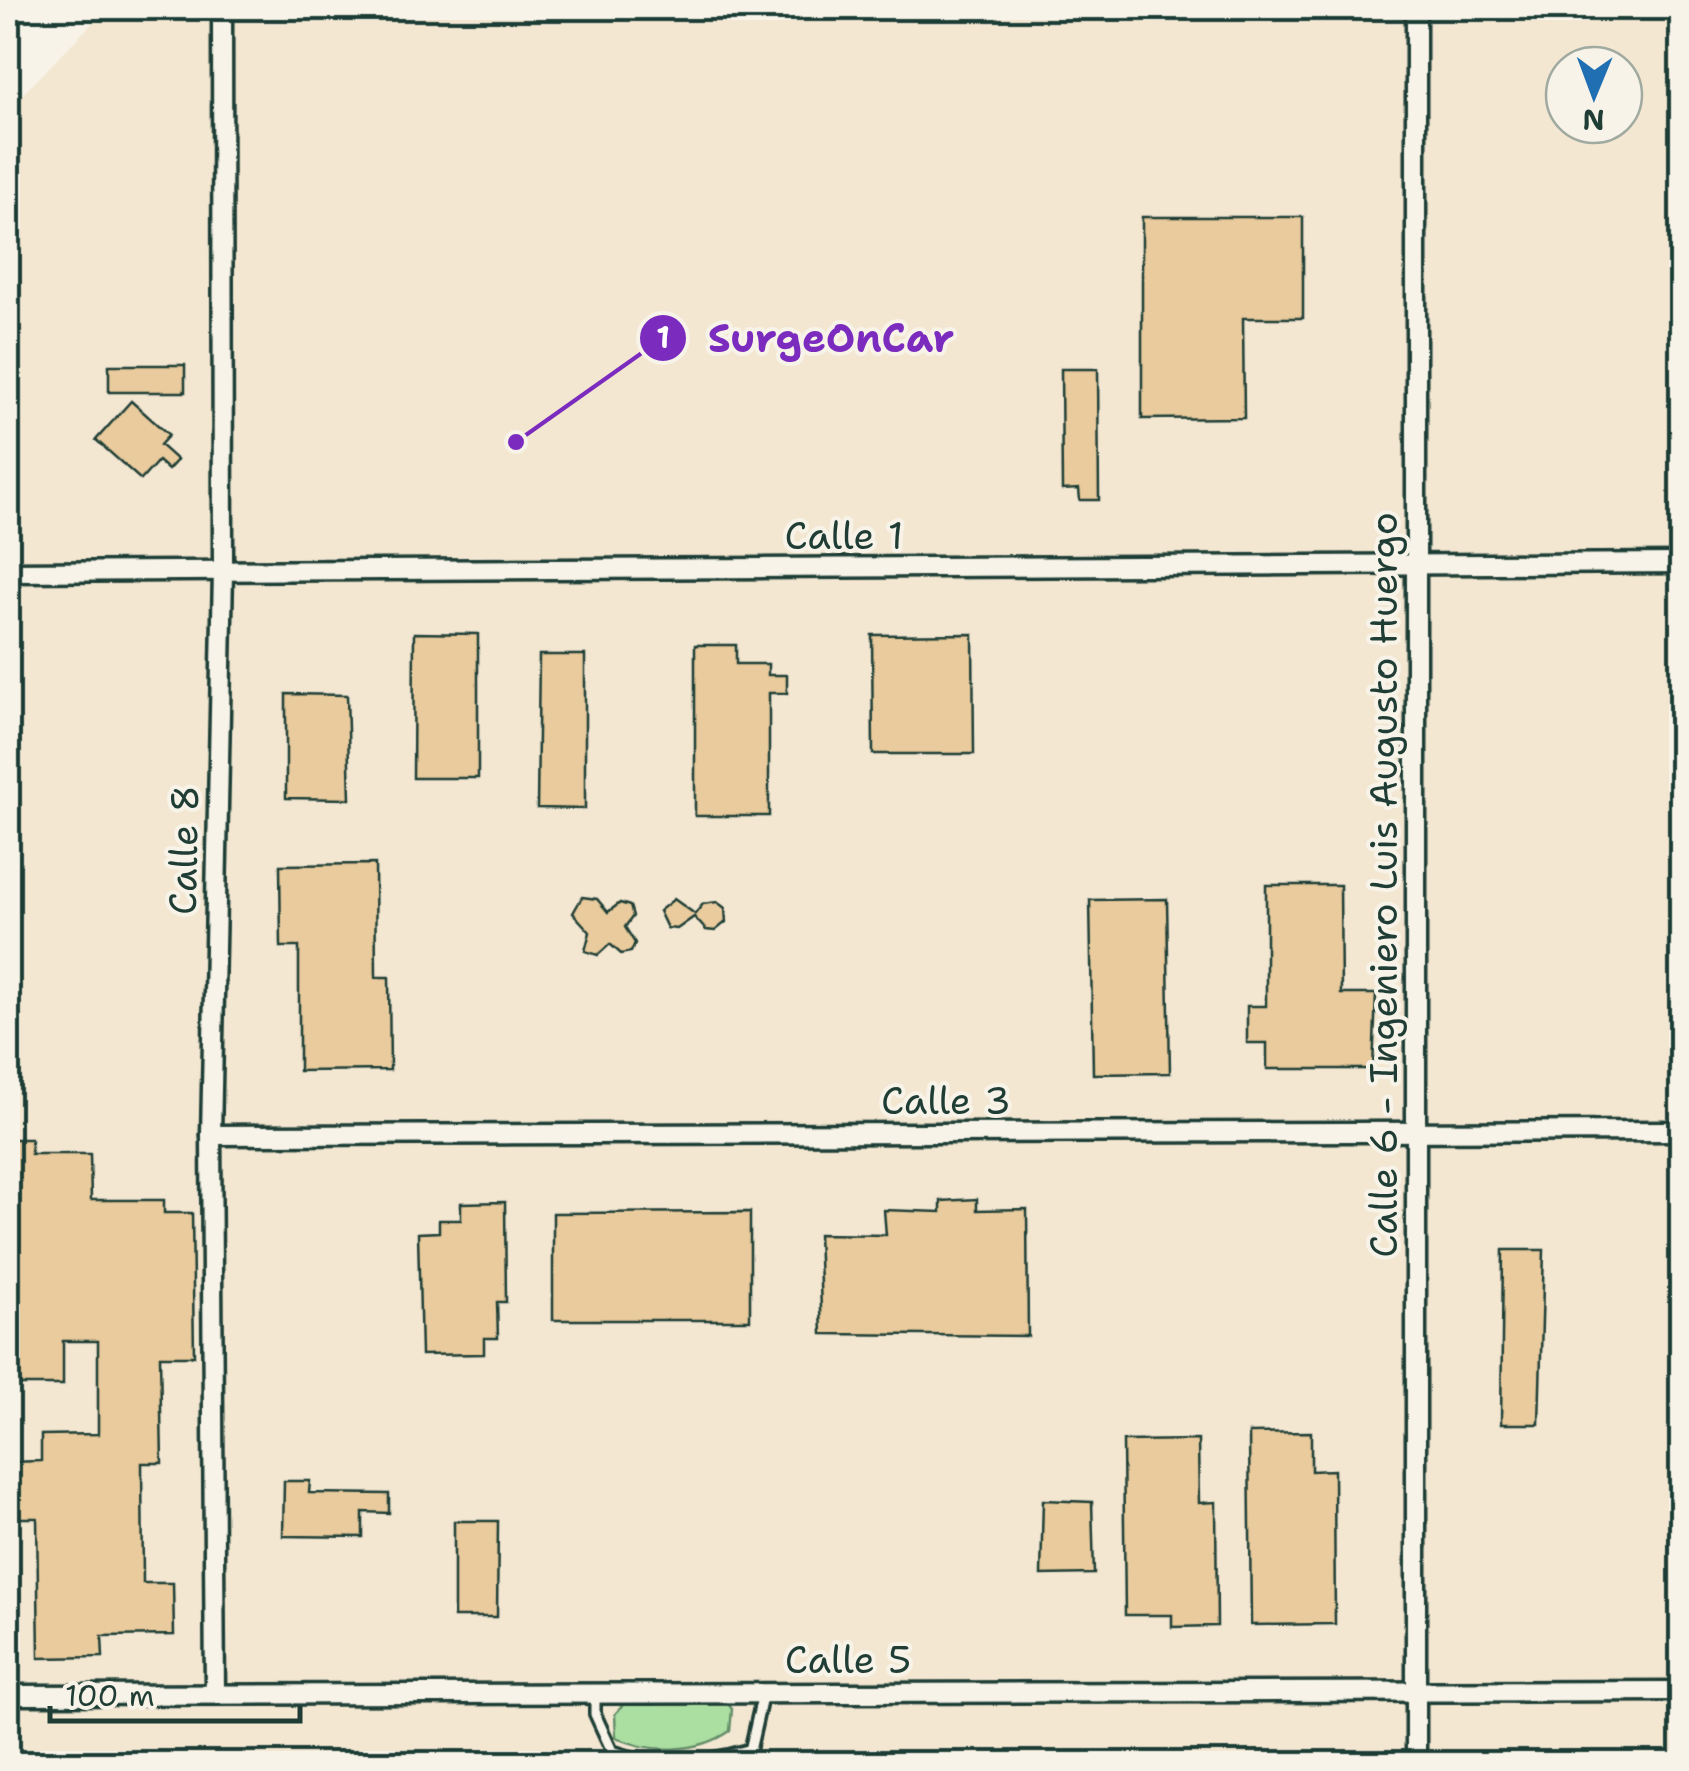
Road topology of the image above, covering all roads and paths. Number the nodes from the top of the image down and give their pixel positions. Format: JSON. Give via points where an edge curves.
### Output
{"nodes":[{"id":1,"x":222,"y":8,"type":"edge"},
{"id":2,"x":1416,"y":8,"type":"edge"},
{"id":3,"x":1682,"y":563,"type":"edge"},
{"id":4,"x":1416,"y":566,"type":"junction"},
{"id":5,"x":8,"y":572,"type":"edge"},
{"id":6,"x":223,"y":572,"type":"junction"},
{"id":7,"x":1682,"y":1131,"type":"edge"},
{"id":8,"x":1416,"y":1132,"type":"junction"},
{"id":9,"x":211,"y":1136,"type":"junction"},
{"id":10,"x":1682,"y":1691,"type":"edge"},
{"id":11,"x":1416,"y":1692,"type":"junction"},
{"id":12,"x":763,"y":1693,"type":"junction"},
{"id":13,"x":214,"y":1694,"type":"junction"},
{"id":14,"x":595,"y":1694,"type":"junction"},
{"id":15,"x":15,"y":1695,"type":"dead end"},
{"id":16,"x":748,"y":1750,"type":"junction"},
{"id":17,"x":748,"y":1764,"type":"edge"},
{"id":18,"x":1416,"y":1764,"type":"edge"}],
"edges":[{"from":1,"to":6,"type":"street","name":"Calle 8"},
{"from":2,"to":4,"type":"street","name":"Calle 6 - Ingeniero Luis Augusto Huergo"},
{"from":3,"to":4,"type":"street","name":"Calle 1"},
{"from":4,"to":6,"type":"street","name":"Calle 1"},
{"from":4,"to":8,"type":"street","name":"Calle 6 - Ingeniero Luis Augusto Huergo"},
{"from":5,"to":6,"type":"street","name":"Calle 1"},
{"from":6,"to":9,"type":"street","name":"Calle 8"},
{"from":7,"to":8,"type":"street","name":"Calle 3"},
{"from":8,"to":9,"type":"street","name":"Calle 3"},
{"from":8,"to":11,"type":"street","name":"Calle 6 - Ingeniero Luis Augusto Huergo"},
{"from":9,"to":13,"type":"street","name":"Calle 8"},
{"from":10,"to":11,"type":"street","name":"Calle 5"},
{"from":11,"to":12,"type":"street","name":"Calle 5"},
{"from":11,"to":18,"type":"street","name":"Calle 6 - Ingeniero Luis Augusto Huergo"},
{"from":12,"to":14,"type":"street","name":"Calle 5"},
{"from":12,"to":16,"type":"lane"},
{"from":13,"to":14,"type":"street","name":"Calle 5"},
{"from":13,"to":15,"type":"street","name":"Calle 5"},
{"from":14,"to":16,"type":"lane","via":[[595,1714],[612,1752],[672,1762]]},
{"from":16,"to":17,"type":"lane"}]}
